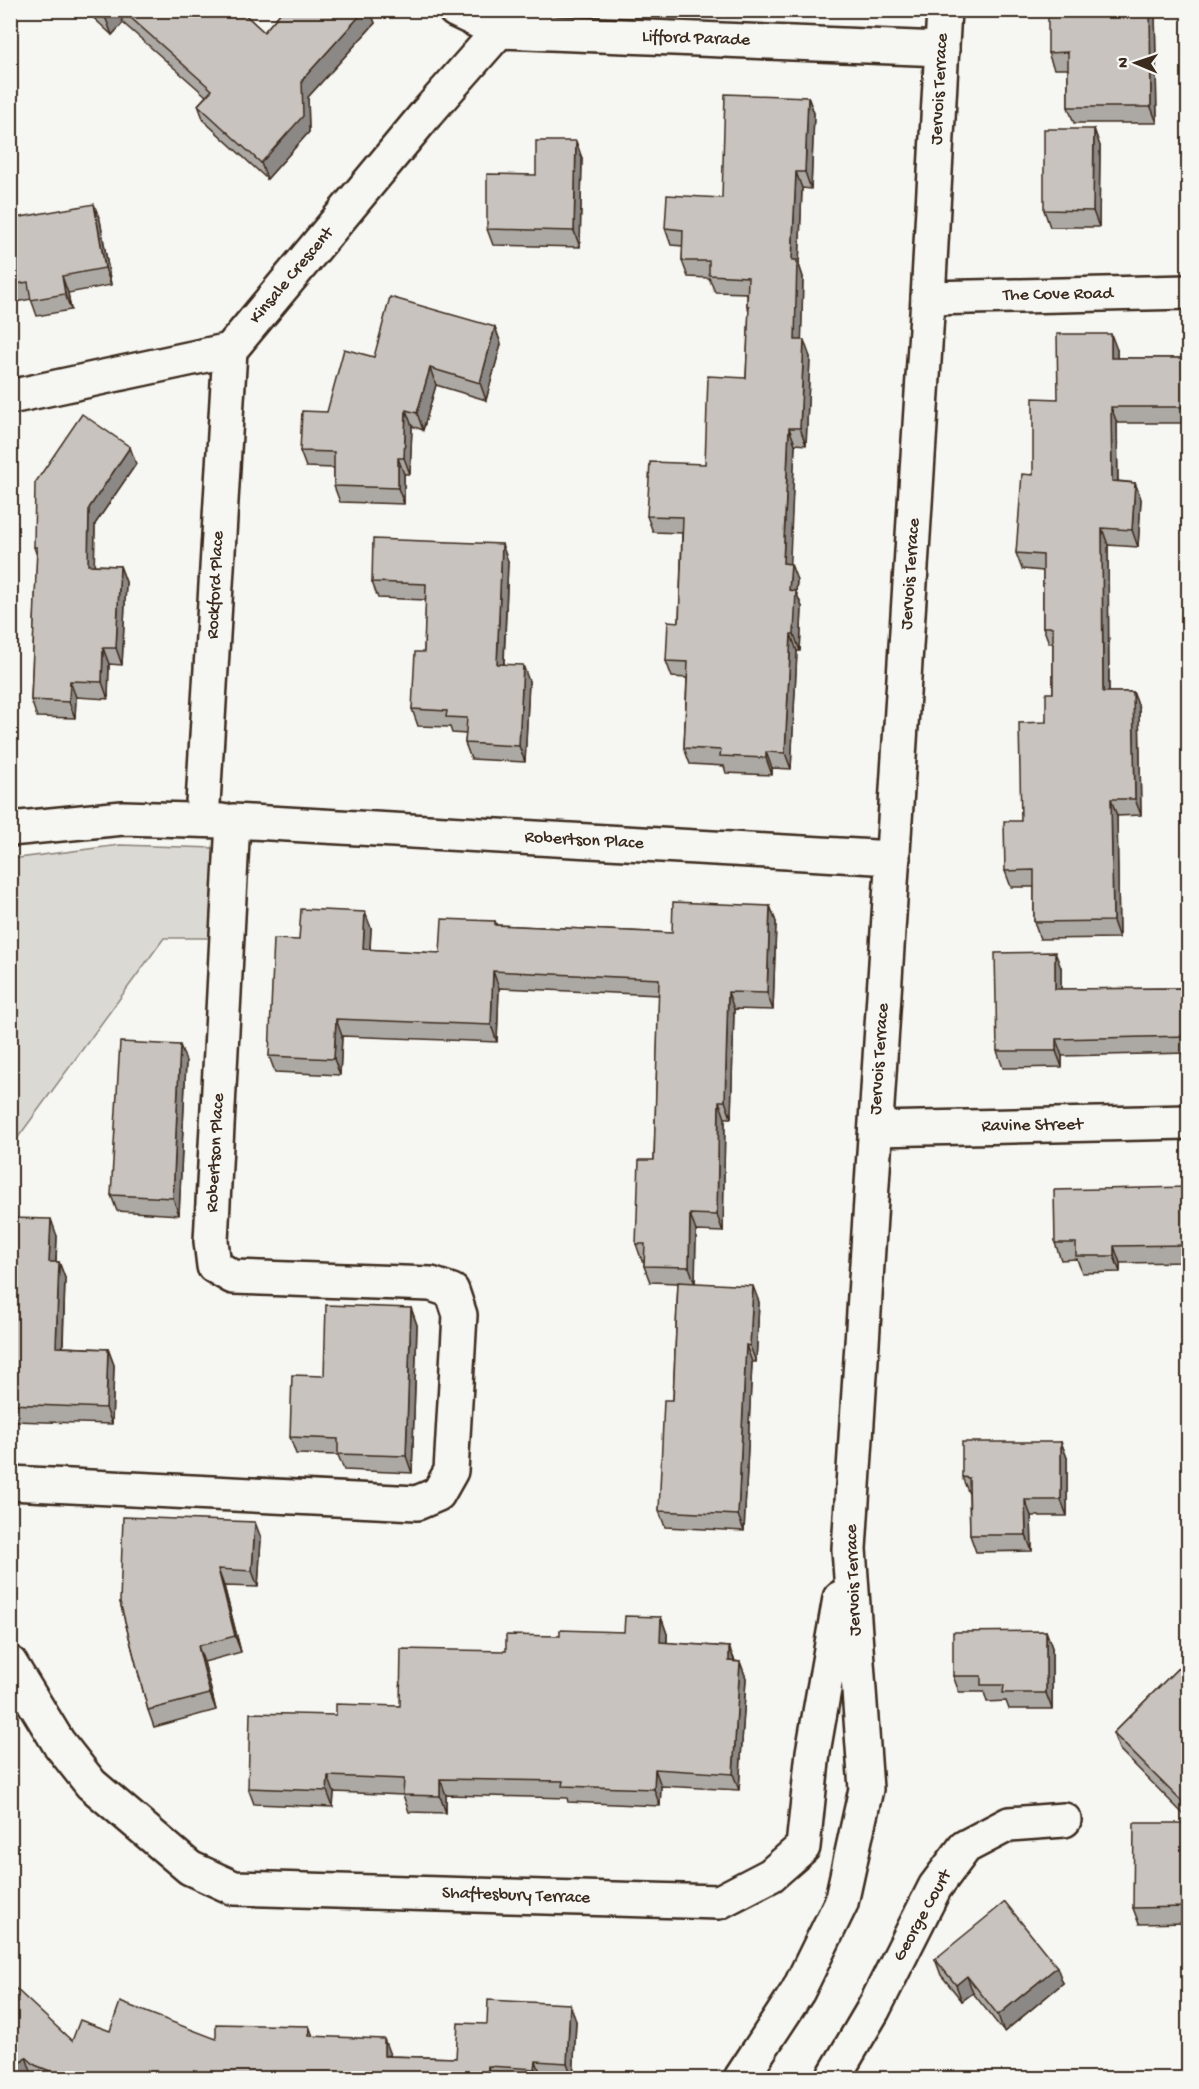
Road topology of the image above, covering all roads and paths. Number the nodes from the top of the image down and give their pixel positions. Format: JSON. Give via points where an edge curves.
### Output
{"nodes":[{"id":1,"x":455,"y":10,"type":"edge"},
{"id":2,"x":944,"y":10,"type":"edge"},
{"id":3,"x":499,"y":31,"type":"junction"},
{"id":4,"x":942,"y":49,"type":"junction"},
{"id":5,"x":1188,"y":292,"type":"edge"},
{"id":6,"x":928,"y":298,"type":"junction"},
{"id":7,"x":230,"y":350,"type":"junction"},
{"id":8,"x":10,"y":397,"type":"edge"},
{"id":9,"x":218,"y":821,"type":"junction"},
{"id":10,"x":10,"y":829,"type":"edge"},
{"id":11,"x":893,"y":858,"type":"junction"},
{"id":12,"x":1188,"y":1122,"type":"edge"},
{"id":13,"x":876,"y":1129,"type":"junction"},
{"id":14,"x":10,"y":1483,"type":"edge"},
{"id":15,"x":849,"y":1549,"type":"junction"},
{"id":16,"x":10,"y":1663,"type":"edge"},
{"id":17,"x":1064,"y":1820,"type":"dead end"},
{"id":18,"x":741,"y":2079,"type":"edge"},
{"id":19,"x":833,"y":2079,"type":"edge"}],
"edges":[{"from":1,"to":3,"type":"street","name":"Lifford Parade"},
{"from":2,"to":4,"type":"street","name":"Jervois Terrace"},
{"from":3,"to":4,"type":"street","name":"Lifford Parade"},
{"from":3,"to":7,"type":"street","name":"Kinsale Crescent"},
{"from":4,"to":6,"type":"street","name":"Jervois Terrace"},
{"from":5,"to":6,"type":"street","name":"The Cove Road"},
{"from":6,"to":11,"type":"street","name":"Jervois Terrace"},
{"from":7,"to":8,"type":"street"},
{"from":7,"to":9,"type":"street","name":"Rockford Place"},
{"from":9,"to":10,"type":"street","via":[[123,818]]},
{"from":9,"to":11,"type":"street","name":"Robertson Place"},
{"from":9,"to":14,"type":"street","name":"Robertson Place","via":[[211,1241],[214,1266],[233,1277],[431,1284],[452,1291],[460,1316],[451,1471],[438,1494],[417,1503]]},
{"from":11,"to":13,"type":"street","name":"Jervois Terrace"},
{"from":12,"to":13,"type":"street","name":"Ravine Street"},
{"from":13,"to":15,"type":"street","name":"Jervois Terrace"},
{"from":15,"to":16,"type":"street","name":"Shaftesbury Terrace","via":[[813,1752],[803,1847],[771,1875],[719,1902],[234,1888],[190,1868],[91,1784],[58,1742]]},
{"from":15,"to":18,"type":"street","name":"Jervois Terrace","via":[[866,1789],[841,1903],[798,1991]]},
{"from":17,"to":19,"type":"street","name":"George Court","via":[[1009,1824],[965,1846],[935,1887]]}]}
